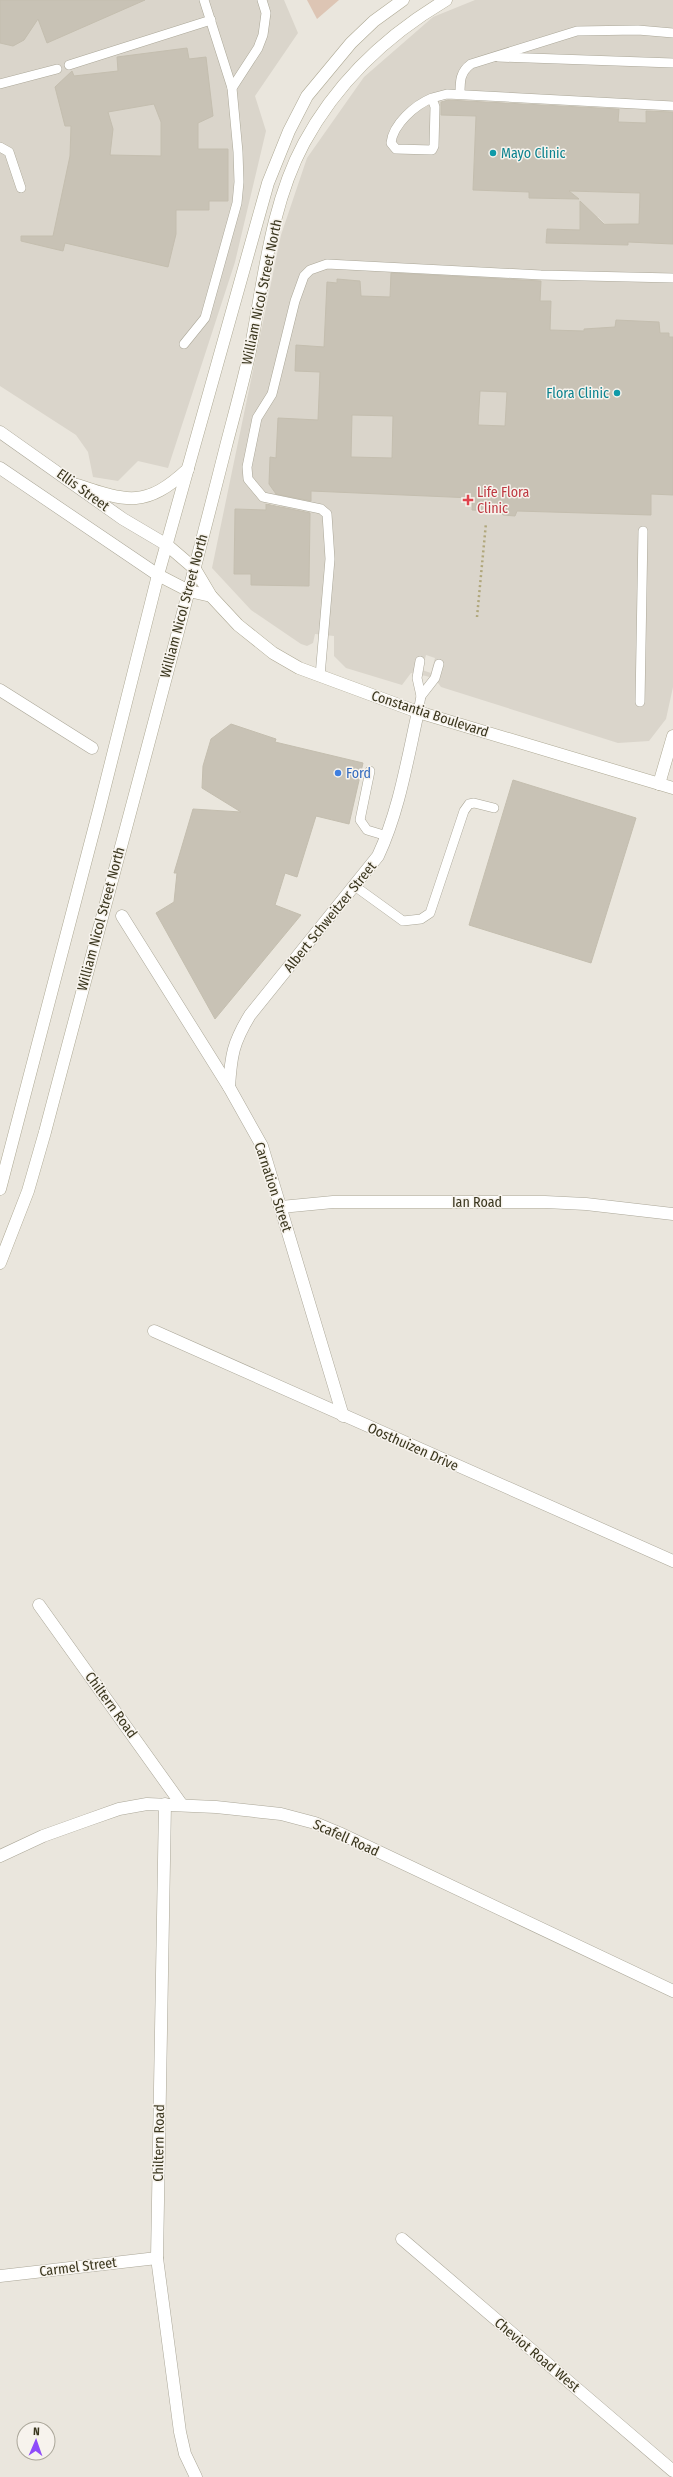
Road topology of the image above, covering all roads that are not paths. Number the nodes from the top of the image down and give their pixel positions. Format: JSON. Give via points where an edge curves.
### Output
{"nodes":[{"id":1,"x":204,"y":0,"type":"edge"},
{"id":2,"x":262,"y":0,"type":"edge"},
{"id":3,"x":403,"y":0,"type":"edge"},
{"id":4,"x":446,"y":0,"type":"edge"},
{"id":5,"x":211,"y":20,"type":"junction"},
{"id":6,"x":673,"y":33,"type":"edge"},
{"id":7,"x":491,"y":57,"type":"junction"},
{"id":8,"x":673,"y":63,"type":"edge"},
{"id":9,"x":69,"y":65,"type":"dead end"},
{"id":10,"x":57,"y":68,"type":"dead end"},
{"id":11,"x":0,"y":84,"type":"edge"},
{"id":12,"x":232,"y":88,"type":"junction"},
{"id":13,"x":460,"y":94,"type":"junction"},
{"id":14,"x":432,"y":98,"type":"junction"},
{"id":15,"x":673,"y":106,"type":"edge"},
{"id":16,"x":0,"y":147,"type":"edge"},
{"id":17,"x":21,"y":188,"type":"dead end"},
{"id":18,"x":673,"y":278,"type":"edge"},
{"id":19,"x":184,"y":344,"type":"dead end"},
{"id":20,"x":0,"y":432,"type":"edge"},
{"id":21,"x":0,"y":468,"type":"edge"},
{"id":22,"x":188,"y":469,"type":"junction"},
{"id":23,"x":77,"y":485,"type":"junction"},
{"id":24,"x":643,"y":531,"type":"dead end"},
{"id":25,"x":167,"y":545,"type":"junction"},
{"id":26,"x":195,"y":569,"type":"junction"},
{"id":27,"x":158,"y":575,"type":"junction"},
{"id":28,"x":189,"y":591,"type":"junction"},
{"id":29,"x":211,"y":596,"type":"junction"},
{"id":30,"x":420,"y":661,"type":"dead end"},
{"id":31,"x":439,"y":664,"type":"dead end"},
{"id":32,"x":320,"y":676,"type":"junction"},
{"id":33,"x":0,"y":690,"type":"edge"},
{"id":34,"x":421,"y":696,"type":"junction"},
{"id":35,"x":640,"y":702,"type":"dead end"},
{"id":36,"x":418,"y":712,"type":"junction"},
{"id":37,"x":673,"y":736,"type":"edge"},
{"id":38,"x":92,"y":748,"type":"dead end"},
{"id":39,"x":370,"y":771,"type":"dead end"},
{"id":40,"x":659,"y":784,"type":"junction"},
{"id":41,"x":673,"y":788,"type":"edge"},
{"id":42,"x":494,"y":808,"type":"dead end"},
{"id":43,"x":387,"y":836,"type":"junction"},
{"id":44,"x":356,"y":887,"type":"junction"},
{"id":45,"x":122,"y":916,"type":"dead end"},
{"id":46,"x":229,"y":1087,"type":"junction"},
{"id":47,"x":0,"y":1189,"type":"edge"},
{"id":48,"x":281,"y":1207,"type":"junction"},
{"id":49,"x":673,"y":1214,"type":"edge"},
{"id":50,"x":0,"y":1263,"type":"edge"},
{"id":51,"x":154,"y":1331,"type":"dead end"},
{"id":52,"x":343,"y":1416,"type":"junction"},
{"id":53,"x":673,"y":1562,"type":"edge"},
{"id":54,"x":39,"y":1605,"type":"dead end"},
{"id":55,"x":165,"y":1804,"type":"junction"},
{"id":56,"x":182,"y":1805,"type":"junction"},
{"id":57,"x":0,"y":1856,"type":"edge"},
{"id":58,"x":673,"y":1991,"type":"edge"},
{"id":59,"x":402,"y":2239,"type":"dead end"},
{"id":60,"x":157,"y":2258,"type":"junction"},
{"id":61,"x":0,"y":2276,"type":"edge"},
{"id":62,"x":673,"y":2471,"type":"edge"},
{"id":63,"x":196,"y":2477,"type":"edge"}],
"edges":[{"from":1,"to":5,"type":"lane"},
{"from":2,"to":12,"type":"lane","via":[[266,12],[263,35],[258,48]]},
{"from":3,"to":22,"type":"street","name":"William Nicol Street North","via":[[374,21],[351,43],[307,96],[289,132],[268,183]]},
{"from":4,"to":26,"type":"street","name":"William Nicol Street North","via":[[398,30],[371,54],[322,114],[303,144],[286,187],[269,245],[249,353]]},
{"from":5,"to":9,"type":"lane"},
{"from":5,"to":12,"type":"lane"},
{"from":6,"to":7,"type":"lane","via":[[638,30],[577,31]]},
{"from":7,"to":8,"type":"lane"},
{"from":7,"to":13,"type":"lane","via":[[471,64],[463,70]]},
{"from":10,"to":11,"type":"lane"},
{"from":12,"to":19,"type":"lane","via":[[238,152],[237,203],[206,318]]},
{"from":13,"to":14,"type":"lane"},
{"from":13,"to":15,"type":"lane"},
{"from":14,"to":14,"type":"lane","via":[[435,107],[432,150],[396,149],[391,143],[392,134],[415,107]]},
{"from":16,"to":17,"type":"lane","via":[[9,152]]},
{"from":18,"to":32,"type":"lane","via":[[541,275],[327,264],[310,270],[304,276],[295,301],[272,394],[257,418],[247,467],[248,479],[263,497],[321,509],[327,514],[330,560]]},
{"from":20,"to":23,"type":"street","name":"Ellis Street"},
{"from":21,"to":27,"type":"street","name":"Ellis Street"},
{"from":22,"to":23,"type":"street","via":[[158,494],[145,497],[118,498]]},
{"from":22,"to":25,"type":"street","name":"William Nicol Street North"},
{"from":23,"to":25,"type":"street","name":"Ellis Street","via":[[123,519]]},
{"from":24,"to":35,"type":"lane"},
{"from":25,"to":26,"type":"street","name":"Constantia Boulevard"},
{"from":25,"to":27,"type":"street","name":"William Nicol Street North"},
{"from":26,"to":28,"type":"street","name":"William Nicol Street North"},
{"from":26,"to":29,"type":"street","name":"Constantia Boulevard"},
{"from":27,"to":28,"type":"street"},
{"from":27,"to":47,"type":"street","name":"William Nicol Street North"},
{"from":28,"to":29,"type":"street"},
{"from":28,"to":50,"type":"street","name":"William Nicol Street North","via":[[45,1132],[28,1192]]},
{"from":29,"to":32,"type":"street","name":"Constantia Boulevard","via":[[238,625],[273,653]]},
{"from":30,"to":34,"type":"lane","via":[[417,678]]},
{"from":31,"to":34,"type":"lane","via":[[434,678]]},
{"from":32,"to":36,"type":"street","name":"Constantia Boulevard"},
{"from":33,"to":38,"type":"street"},
{"from":34,"to":36,"type":"lane"},
{"from":36,"to":40,"type":"street","name":"Constantia Boulevard"},
{"from":36,"to":43,"type":"street","name":"Albert Schweitzer Street","via":[[403,782]]},
{"from":37,"to":40,"type":"street"},
{"from":39,"to":43,"type":"lane","via":[[360,820],[367,830]]},
{"from":40,"to":41,"type":"street","name":"Constantia Boulevard"},
{"from":42,"to":44,"type":"lane","via":[[474,803],[469,804],[464,811],[430,913],[421,920],[403,921]]},
{"from":43,"to":44,"type":"street","name":"Albert Schweitzer Street","via":[[378,856]]},
{"from":44,"to":46,"type":"street","name":"Albert Schweitzer Street","via":[[250,1015],[231,1053]]},
{"from":45,"to":46,"type":"street","name":"Carnation Street"},
{"from":46,"to":48,"type":"street","name":"Carnation Street","via":[[262,1146]]},
{"from":48,"to":49,"type":"street","name":"Ian Road","via":[[333,1202],[545,1202]]},
{"from":48,"to":52,"type":"street","name":"Carnation Street"},
{"from":51,"to":52,"type":"street","name":"Oosthuizen Drive"},
{"from":52,"to":53,"type":"street","name":"Oosthuizen Drive"},
{"from":54,"to":56,"type":"street","name":"Chiltern Road"},
{"from":55,"to":56,"type":"street","name":"Scafell Road"},
{"from":55,"to":57,"type":"street","name":"Scafell Road","via":[[119,1809],[43,1836]]},
{"from":55,"to":60,"type":"street","name":"Chiltern Road"},
{"from":56,"to":58,"type":"street","name":"Scafell Road","via":[[281,1814],[315,1823]]},
{"from":59,"to":62,"type":"street","name":"Cheviot Road West"},
{"from":60,"to":61,"type":"street","name":"Carmel Street"},
{"from":60,"to":63,"type":"street","name":"Chiltern Road","via":[[180,2432],[185,2454]]}]}
